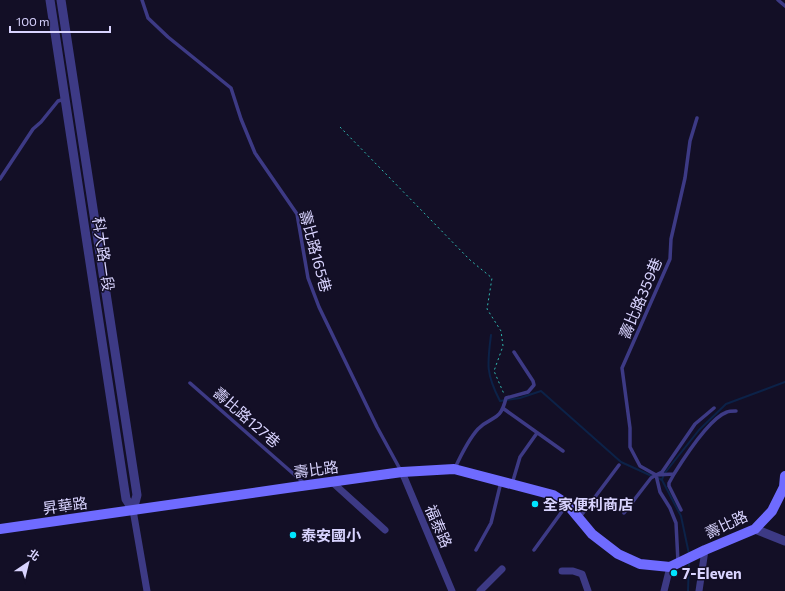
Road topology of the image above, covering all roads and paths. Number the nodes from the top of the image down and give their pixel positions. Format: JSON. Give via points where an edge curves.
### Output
{"nodes":[{"id":1,"x":50,"y":0,"type":"edge"},
{"id":2,"x":61,"y":0,"type":"edge"},
{"id":3,"x":142,"y":0,"type":"edge"},
{"id":4,"x":778,"y":0,"type":"edge"},
{"id":5,"x":785,"y":6,"type":"edge"},
{"id":6,"x":67,"y":99,"type":"junction"},
{"id":7,"x":697,"y":118,"type":"dead end"},
{"id":8,"x":340,"y":127,"type":"dead end"},
{"id":9,"x":0,"y":179,"type":"edge"},
{"id":10,"x":514,"y":352,"type":"dead end"},
{"id":11,"x":190,"y":383,"type":"dead end"},
{"id":12,"x":506,"y":398,"type":"junction"},
{"id":13,"x":714,"y":408,"type":"dead end"},
{"id":14,"x":504,"y":409,"type":"junction"},
{"id":15,"x":736,"y":411,"type":"dead end"},
{"id":16,"x":537,"y":433,"type":"junction"},
{"id":17,"x":563,"y":451,"type":"dead end"},
{"id":18,"x":619,"y":466,"type":"dead end"},
{"id":19,"x":454,"y":469,"type":"junction"},
{"id":20,"x":402,"y":472,"type":"junction"},
{"id":21,"x":674,"y":474,"type":"junction"},
{"id":22,"x":656,"y":475,"type":"junction"},
{"id":23,"x":785,"y":476,"type":"edge"},
{"id":24,"x":332,"y":482,"type":"junction"},
{"id":25,"x":501,"y":482,"type":"junction"},
{"id":26,"x":306,"y":485,"type":"junction"},
{"id":27,"x":512,"y":485,"type":"junction"},
{"id":28,"x":567,"y":504,"type":"junction"},
{"id":29,"x":133,"y":510,"type":"junction"},
{"id":30,"x":681,"y":510,"type":"dead end"},
{"id":31,"x":624,"y":513,"type":"dead end"},
{"id":32,"x":579,"y":518,"type":"junction"},
{"id":33,"x":0,"y":529,"type":"edge"},
{"id":34,"x":755,"y":529,"type":"junction"},
{"id":35,"x":385,"y":530,"type":"dead end"},
{"id":36,"x":785,"y":541,"type":"edge"},
{"id":37,"x":476,"y":550,"type":"dead end"},
{"id":38,"x":534,"y":550,"type":"dead end"},
{"id":39,"x":702,"y":552,"type":"junction"},
{"id":40,"x":677,"y":564,"type":"junction"},
{"id":41,"x":502,"y":568,"type":"dead end"},
{"id":42,"x":562,"y":572,"type":"dead end"},
{"id":43,"x":147,"y":591,"type":"edge"},
{"id":44,"x":452,"y":591,"type":"edge"},
{"id":45,"x":480,"y":591,"type":"edge"},
{"id":46,"x":588,"y":591,"type":"edge"},
{"id":47,"x":664,"y":591,"type":"edge"},
{"id":48,"x":699,"y":591,"type":"edge"}],
"edges":[{"from":1,"to":6,"type":"street","name":"科大路一段"},
{"from":2,"to":29,"type":"street","via":[[137,495]]},
{"from":3,"to":20,"type":"lane","name":"壽比路165巷","via":[[148,18],[231,88],[243,126],[255,152],[297,214],[308,278],[319,307],[376,427]]},
{"from":4,"to":5,"type":"lane"},
{"from":6,"to":9,"type":"lane","via":[[58,101],[33,129]]},
{"from":6,"to":29,"type":"street","name":"科大路一段","via":[[126,499]]},
{"from":7,"to":22,"type":"lane","name":"壽比路359巷","via":[[690,141],[685,178],[671,240],[670,260],[622,368],[630,447],[640,466]]},
{"from":8,"to":12,"type":"path","via":[[470,260],[492,278],[487,309],[501,331],[503,346],[494,371]]},
{"from":10,"to":12,"type":"lane","via":[[534,385],[528,392]]},
{"from":11,"to":26,"type":"lane","name":"壽比路127巷"},
{"from":12,"to":14,"type":"lane"},
{"from":13,"to":22,"type":"lane","via":[[695,424],[662,472]]},
{"from":14,"to":16,"type":"lane"},
{"from":14,"to":19,"type":"lane","via":[[500,415],[478,429],[464,448]]},
{"from":15,"to":21,"type":"lane","via":[[727,411],[720,416],[698,439]]},
{"from":16,"to":17,"type":"lane"},
{"from":16,"to":27,"type":"lane","via":[[520,457]]},
{"from":18,"to":32,"type":"lane"},
{"from":19,"to":20,"type":"main road","name":"壽比路"},
{"from":19,"to":25,"type":"main road","name":"壽比路"},
{"from":20,"to":24,"type":"main road","name":"壽比路"},
{"from":20,"to":44,"type":"street","name":"福泰路"},
{"from":21,"to":22,"type":"lane"},
{"from":21,"to":30,"type":"lane","via":[[669,486]]},
{"from":22,"to":31,"type":"lane"},
{"from":22,"to":40,"type":"lane","via":[[660,492],[676,523]]},
{"from":23,"to":34,"type":"main road","name":"壽比路","via":[[784,487],[772,511]]},
{"from":24,"to":26,"type":"main road","name":"壽比路"},
{"from":24,"to":35,"type":"street"},
{"from":25,"to":27,"type":"main road","name":"壽比路"},
{"from":25,"to":37,"type":"lane","via":[[491,523]]},
{"from":26,"to":29,"type":"main road","name":"壽比路"},
{"from":27,"to":28,"type":"main road","name":"壽比路","via":[[553,495]]},
{"from":28,"to":32,"type":"main road","name":"壽比路"},
{"from":28,"to":38,"type":"lane"},
{"from":29,"to":33,"type":"main road","name":"昇華路"},
{"from":29,"to":43,"type":"street"},
{"from":32,"to":40,"type":"main road","name":"壽比路","via":[[592,534],[618,554],[640,564]]},
{"from":34,"to":36,"type":"street"},
{"from":34,"to":39,"type":"main road","name":"壽比路"},
{"from":39,"to":40,"type":"main road","name":"壽比路"},
{"from":39,"to":48,"type":"street"},
{"from":40,"to":47,"type":"street"},
{"from":41,"to":45,"type":"street"},
{"from":42,"to":46,"type":"street","via":[[573,571],[582,574]]}]}
